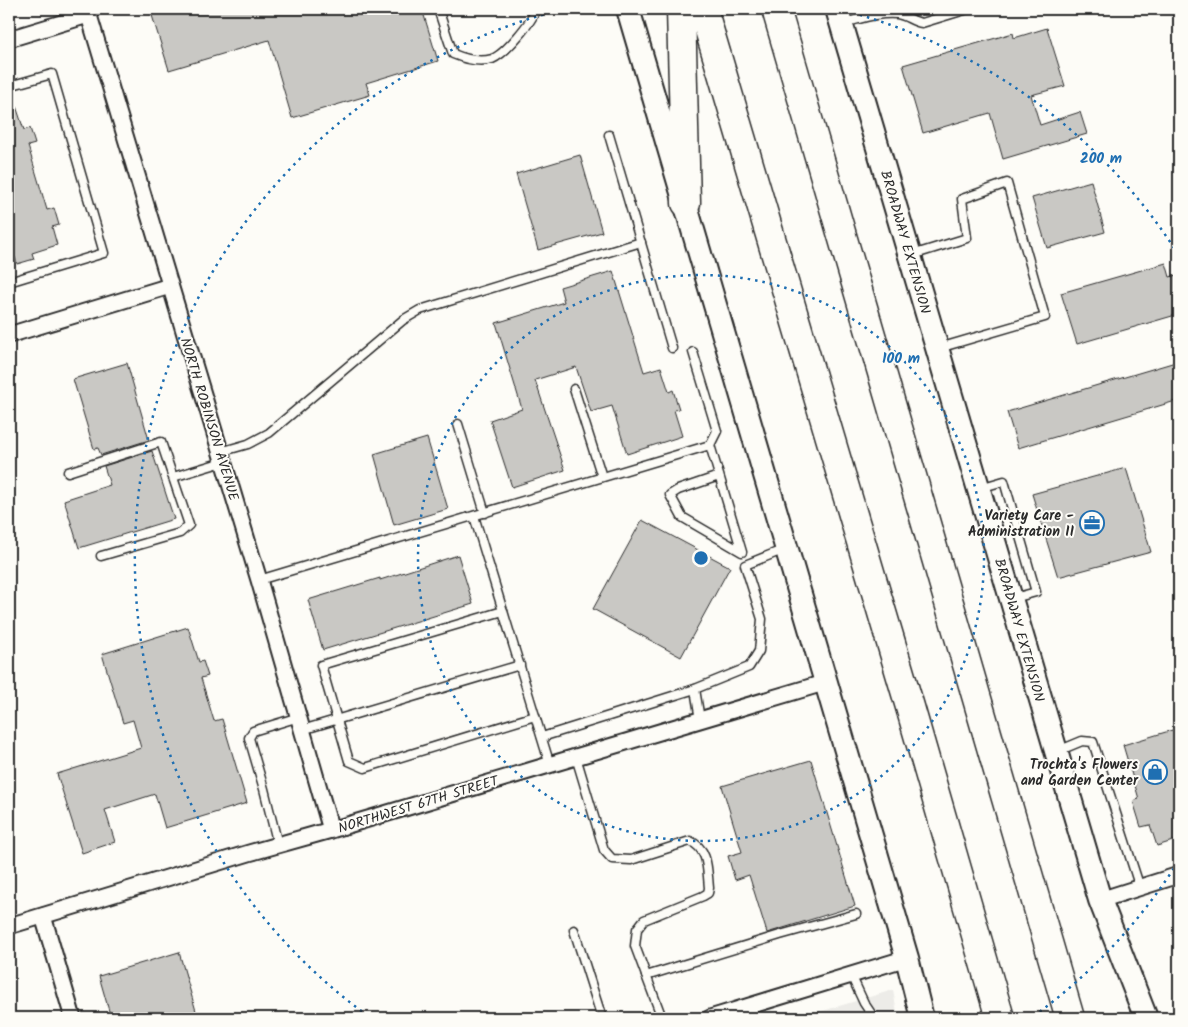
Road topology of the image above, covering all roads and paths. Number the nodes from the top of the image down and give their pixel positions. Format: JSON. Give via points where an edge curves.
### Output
{"nodes":[{"id":1,"x":438,"y":9,"type":"edge"},
{"id":2,"x":536,"y":9,"type":"edge"},
{"id":3,"x":628,"y":9,"type":"edge"},
{"id":4,"x":681,"y":9,"type":"edge"},
{"id":5,"x":702,"y":9,"type":"edge"},
{"id":6,"x":776,"y":9,"type":"edge"},
{"id":7,"x":968,"y":9,"type":"edge"},
{"id":8,"x":899,"y":11,"type":"edge"},
{"id":9,"x":88,"y":12,"type":"edge"},
{"id":10,"x":839,"y":16,"type":"edge"},
{"id":11,"x":9,"y":39,"type":"edge"},
{"id":12,"x":9,"y":86,"type":"edge"},
{"id":13,"x":609,"y":135,"type":"dead end"},
{"id":14,"x":686,"y":203,"type":"junction"},
{"id":15,"x":640,"y":242,"type":"junction"},
{"id":16,"x":910,"y":256,"type":"junction"},
{"id":17,"x":9,"y":282,"type":"edge"},
{"id":18,"x":170,"y":286,"type":"junction"},
{"id":19,"x":9,"y":335,"type":"edge"},
{"id":20,"x":672,"y":348,"type":"dead end"},
{"id":21,"x":937,"y":348,"type":"junction"},
{"id":22,"x":693,"y":352,"type":"dead end"},
{"id":23,"x":574,"y":389,"type":"dead end"},
{"id":24,"x":458,"y":424,"type":"dead end"},
{"id":25,"x":710,"y":445,"type":"junction"},
{"id":26,"x":222,"y":457,"type":"junction"},
{"id":27,"x":68,"y":472,"type":"dead end"},
{"id":28,"x":719,"y":476,"type":"junction"},
{"id":29,"x":173,"y":477,"type":"junction"},
{"id":30,"x":602,"y":477,"type":"junction"},
{"id":31,"x":485,"y":512,"type":"junction"},
{"id":32,"x":474,"y":516,"type":"junction"},
{"id":33,"x":788,"y":548,"type":"junction"},
{"id":34,"x":742,"y":552,"type":"junction"},
{"id":35,"x":101,"y":556,"type":"dead end"},
{"id":36,"x":745,"y":565,"type":"junction"},
{"id":37,"x":259,"y":580,"type":"junction"},
{"id":38,"x":503,"y":611,"type":"junction"},
{"id":39,"x":520,"y":665,"type":"junction"},
{"id":40,"x":827,"y":682,"type":"junction"},
{"id":41,"x":695,"y":690,"type":"junction"},
{"id":42,"x":535,"y":716,"type":"junction"},
{"id":43,"x":337,"y":719,"type":"junction"},
{"id":44,"x":700,"y":720,"type":"junction"},
{"id":45,"x":300,"y":724,"type":"junction"},
{"id":46,"x":542,"y":737,"type":"junction"},
{"id":47,"x":1056,"y":752,"type":"junction"},
{"id":48,"x":576,"y":757,"type":"junction"},
{"id":49,"x":550,"y":765,"type":"junction"},
{"id":50,"x":332,"y":830,"type":"junction"},
{"id":51,"x":278,"y":845,"type":"junction"},
{"id":52,"x":1179,"y":875,"type":"edge"},
{"id":53,"x":1140,"y":888,"type":"junction"},
{"id":54,"x":1100,"y":900,"type":"junction"},
{"id":55,"x":856,"y":914,"type":"dead end"},
{"id":56,"x":43,"y":916,"type":"junction"},
{"id":57,"x":9,"y":926,"type":"edge"},
{"id":58,"x":574,"y":930,"type":"dead end"},
{"id":59,"x":907,"y":958,"type":"junction"},
{"id":60,"x":852,"y":975,"type":"junction"},
{"id":61,"x":646,"y":976,"type":"junction"},
{"id":62,"x":987,"y":976,"type":"junction"},
{"id":63,"x":1071,"y":1013,"type":"edge"},
{"id":64,"x":1179,"y":1016,"type":"edge"},
{"id":65,"x":73,"y":1018,"type":"edge"},
{"id":66,"x":602,"y":1018,"type":"edge"},
{"id":67,"x":662,"y":1018,"type":"edge"},
{"id":68,"x":710,"y":1018,"type":"edge"},
{"id":69,"x":874,"y":1018,"type":"edge"},
{"id":70,"x":922,"y":1018,"type":"edge"},
{"id":71,"x":995,"y":1018,"type":"edge"},
{"id":72,"x":1000,"y":1018,"type":"edge"},
{"id":73,"x":1146,"y":1018,"type":"edge"},
{"id":74,"x":1173,"y":1018,"type":"edge"}],
"edges":[{"from":1,"to":2,"type":"lane","via":[[453,54],[468,60],[492,59],[514,42]]},
{"from":3,"to":14,"type":"main road"},
{"from":4,"to":14,"type":"highway"},
{"from":5,"to":62,"type":"highway"},
{"from":6,"to":63,"type":"highway"},
{"from":7,"to":8,"type":"lane","via":[[922,23]]},
{"from":8,"to":10,"type":"lane","via":[[870,16]]},
{"from":9,"to":11,"type":"street"},
{"from":9,"to":18,"type":"street","name":"NORTH ROBINSON AVENUE"},
{"from":10,"to":16,"type":"main road","name":"BROADWAY EXTENSION"},
{"from":12,"to":17,"type":"lane","via":[[52,74],[104,253]]},
{"from":13,"to":15,"type":"lane"},
{"from":14,"to":33,"type":"main road"},
{"from":15,"to":20,"type":"lane"},
{"from":15,"to":26,"type":"lane","via":[[420,310],[403,320],[269,433]]},
{"from":16,"to":21,"type":"main road","name":"BROADWAY EXTENSION"},
{"from":16,"to":21,"type":"lane","via":[[967,238],[962,199],[1007,183],[1045,317]]},
{"from":18,"to":19,"type":"street"},
{"from":18,"to":26,"type":"street","name":"NORTH ROBINSON AVENUE"},
{"from":21,"to":47,"type":"main road","name":"BROADWAY EXTENSION"},
{"from":22,"to":25,"type":"lane","via":[[717,431]]},
{"from":23,"to":30,"type":"lane"},
{"from":24,"to":31,"type":"lane"},
{"from":25,"to":28,"type":"lane"},
{"from":25,"to":30,"type":"lane"},
{"from":26,"to":29,"type":"lane"},
{"from":26,"to":37,"type":"street","name":"NORTH ROBINSON AVENUE"},
{"from":27,"to":29,"type":"lane","via":[[161,442]]},
{"from":28,"to":34,"type":"lane"},
{"from":28,"to":34,"type":"lane","via":[[678,490],[670,496],[682,517]]},
{"from":29,"to":35,"type":"lane","via":[[188,525],[180,533]]},
{"from":30,"to":31,"type":"lane"},
{"from":31,"to":32,"type":"lane"},
{"from":32,"to":37,"type":"lane"},
{"from":32,"to":38,"type":"lane"},
{"from":33,"to":36,"type":"lane"},
{"from":33,"to":40,"type":"main road"},
{"from":34,"to":36,"type":"lane"},
{"from":36,"to":41,"type":"lane","via":[[762,619],[759,651],[749,667]]},
{"from":37,"to":45,"type":"street","name":"NORTH ROBINSON AVENUE"},
{"from":38,"to":39,"type":"lane"},
{"from":38,"to":43,"type":"lane","via":[[321,665]]},
{"from":39,"to":42,"type":"lane"},
{"from":39,"to":43,"type":"lane"},
{"from":40,"to":44,"type":"street","name":"NORTHWEST 67TH STREET"},
{"from":40,"to":59,"type":"main road"},
{"from":41,"to":44,"type":"lane"},
{"from":41,"to":46,"type":"lane"},
{"from":42,"to":43,"type":"lane","via":[[365,768],[349,761]]},
{"from":42,"to":46,"type":"lane"},
{"from":43,"to":45,"type":"lane"},
{"from":44,"to":48,"type":"street","name":"NORTHWEST 67TH STREET"},
{"from":45,"to":50,"type":"street","name":"NORTH ROBINSON AVENUE"},
{"from":45,"to":51,"type":"lane","via":[[253,731],[249,738]]},
{"from":46,"to":49,"type":"lane"},
{"from":47,"to":53,"type":"lane","via":[[1082,741],[1093,742]]},
{"from":47,"to":54,"type":"main road","name":"BROADWAY EXTENSION"},
{"from":48,"to":49,"type":"street","name":"NORTHWEST 67TH STREET"},
{"from":48,"to":61,"type":"lane","via":[[604,850],[612,859],[631,860],[690,841],[698,845],[705,855],[708,893],[644,920],[637,929],[635,946]]},
{"from":49,"to":50,"type":"street","name":"NORTHWEST 67TH STREET"},
{"from":50,"to":51,"type":"street","name":"NORTHWEST 67TH STREET"},
{"from":51,"to":56,"type":"street","name":"NORTHWEST 67TH STREET"},
{"from":52,"to":53,"type":"street"},
{"from":53,"to":54,"type":"street"},
{"from":54,"to":73,"type":"main road","name":"BROADWAY EXTENSION"},
{"from":55,"to":61,"type":"lane"},
{"from":56,"to":57,"type":"street","name":"NORTHWEST 67TH STREET"},
{"from":56,"to":65,"type":"street"},
{"from":58,"to":66,"type":"lane"},
{"from":59,"to":60,"type":"street"},
{"from":59,"to":70,"type":"main road"},
{"from":60,"to":68,"type":"street"},
{"from":60,"to":69,"type":"lane","via":[[864,1004]]},
{"from":61,"to":67,"type":"lane"},
{"from":62,"to":71,"type":"highway"},
{"from":62,"to":72,"type":"highway"},
{"from":64,"to":74,"type":"lane"}]}
